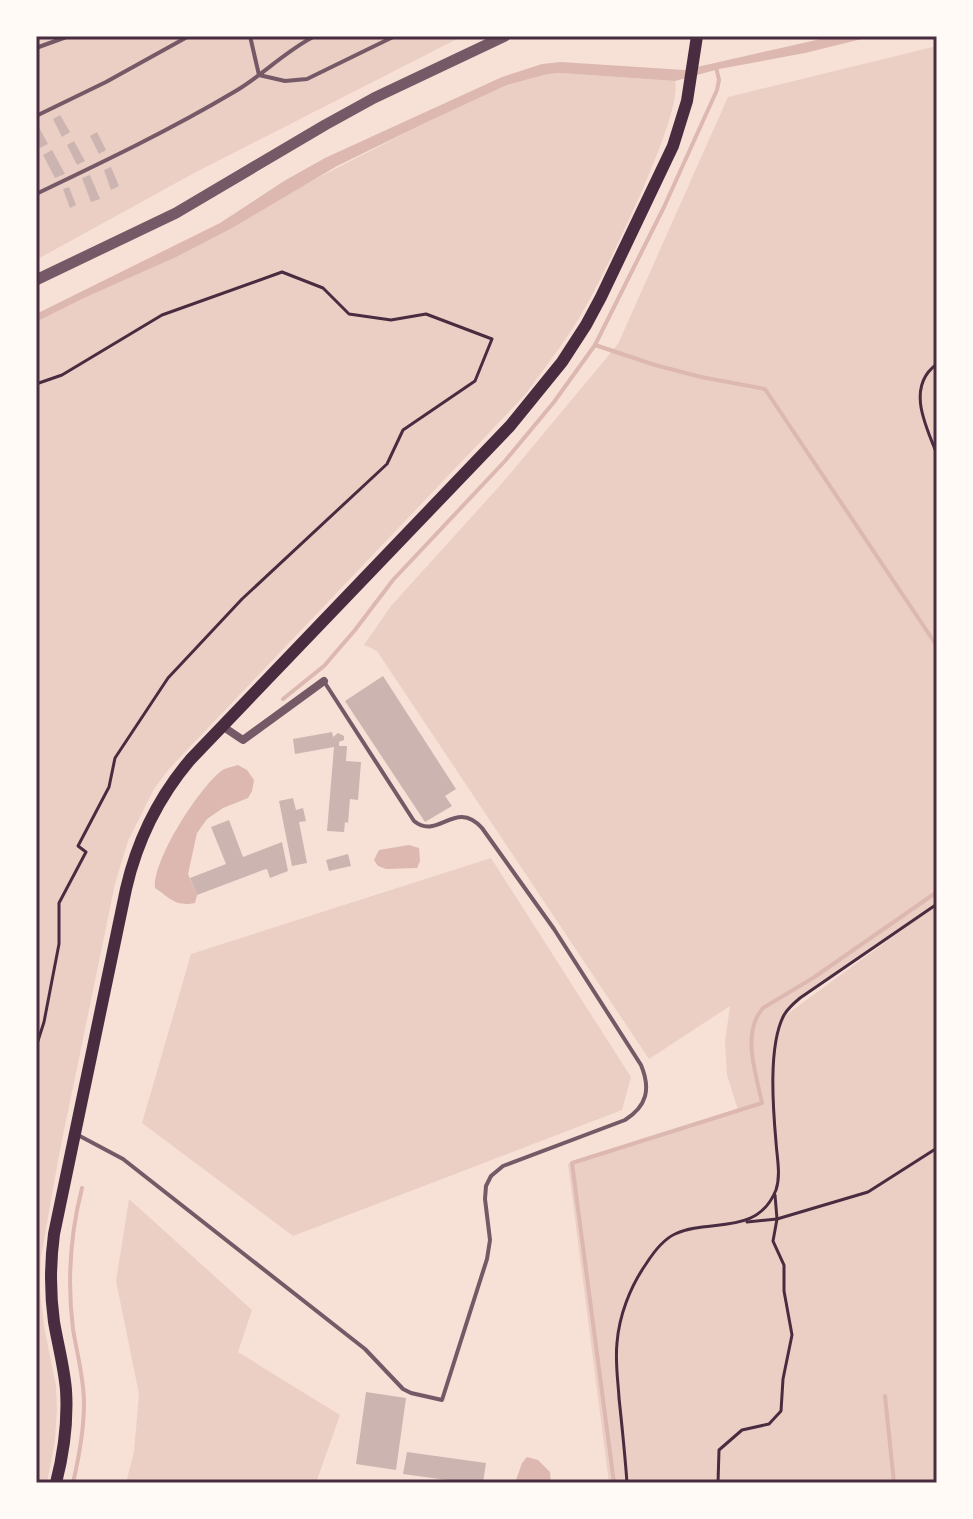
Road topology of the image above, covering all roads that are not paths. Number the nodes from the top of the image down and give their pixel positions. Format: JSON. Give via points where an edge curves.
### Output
{"nodes":[{"id":1,"x":69,"y":36,"type":"edge"},
{"id":2,"x":189,"y":36,"type":"edge"},
{"id":3,"x":250,"y":36,"type":"edge"},
{"id":4,"x":315,"y":36,"type":"edge"},
{"id":5,"x":395,"y":36,"type":"edge"},
{"id":6,"x":505,"y":36,"type":"edge"},
{"id":7,"x":690,"y":36,"type":"edge"},
{"id":8,"x":697,"y":36,"type":"edge"},
{"id":9,"x":36,"y":48,"type":"edge"},
{"id":10,"x":693,"y":59,"type":"junction"},
{"id":11,"x":259,"y":75,"type":"junction"},
{"id":12,"x":36,"y":116,"type":"edge"},
{"id":13,"x":36,"y":194,"type":"edge"},
{"id":14,"x":36,"y":280,"type":"edge"},
{"id":15,"x":324,"y":681,"type":"joint"},
{"id":16,"x":222,"y":726,"type":"junction"},
{"id":17,"x":74,"y":1133,"type":"junction"},
{"id":18,"x":56,"y":1483,"type":"edge"}],
"edges":[{"from":1,"to":9,"type":"lane"},
{"from":2,"to":12,"type":"lane"},
{"from":3,"to":11,"type":"lane"},
{"from":4,"to":11,"type":"lane"},
{"from":5,"to":11,"type":"lane","via":[[307,79]]},
{"from":6,"to":14,"type":"street","via":[[374,98],[176,213]]},
{"from":7,"to":10,"type":"main road"},
{"from":8,"to":10,"type":"main road"},
{"from":10,"to":16,"type":"main road","via":[[673,146],[586,325],[553,375],[499,439]]},
{"from":11,"to":13,"type":"lane"},
{"from":15,"to":16,"type":"street","via":[[243,740]]},
{"from":15,"to":17,"type":"lane","via":[[417,824],[428,828],[460,816],[482,828],[641,1065],[647,1084],[643,1103],[625,1120],[503,1166],[491,1176],[485,1193],[487,1259],[442,1400],[403,1389],[365,1349],[123,1159]]},
{"from":16,"to":17,"type":"main road","via":[[165,792],[136,852]]},
{"from":17,"to":18,"type":"main road","via":[[51,1263],[67,1403]]}]}
